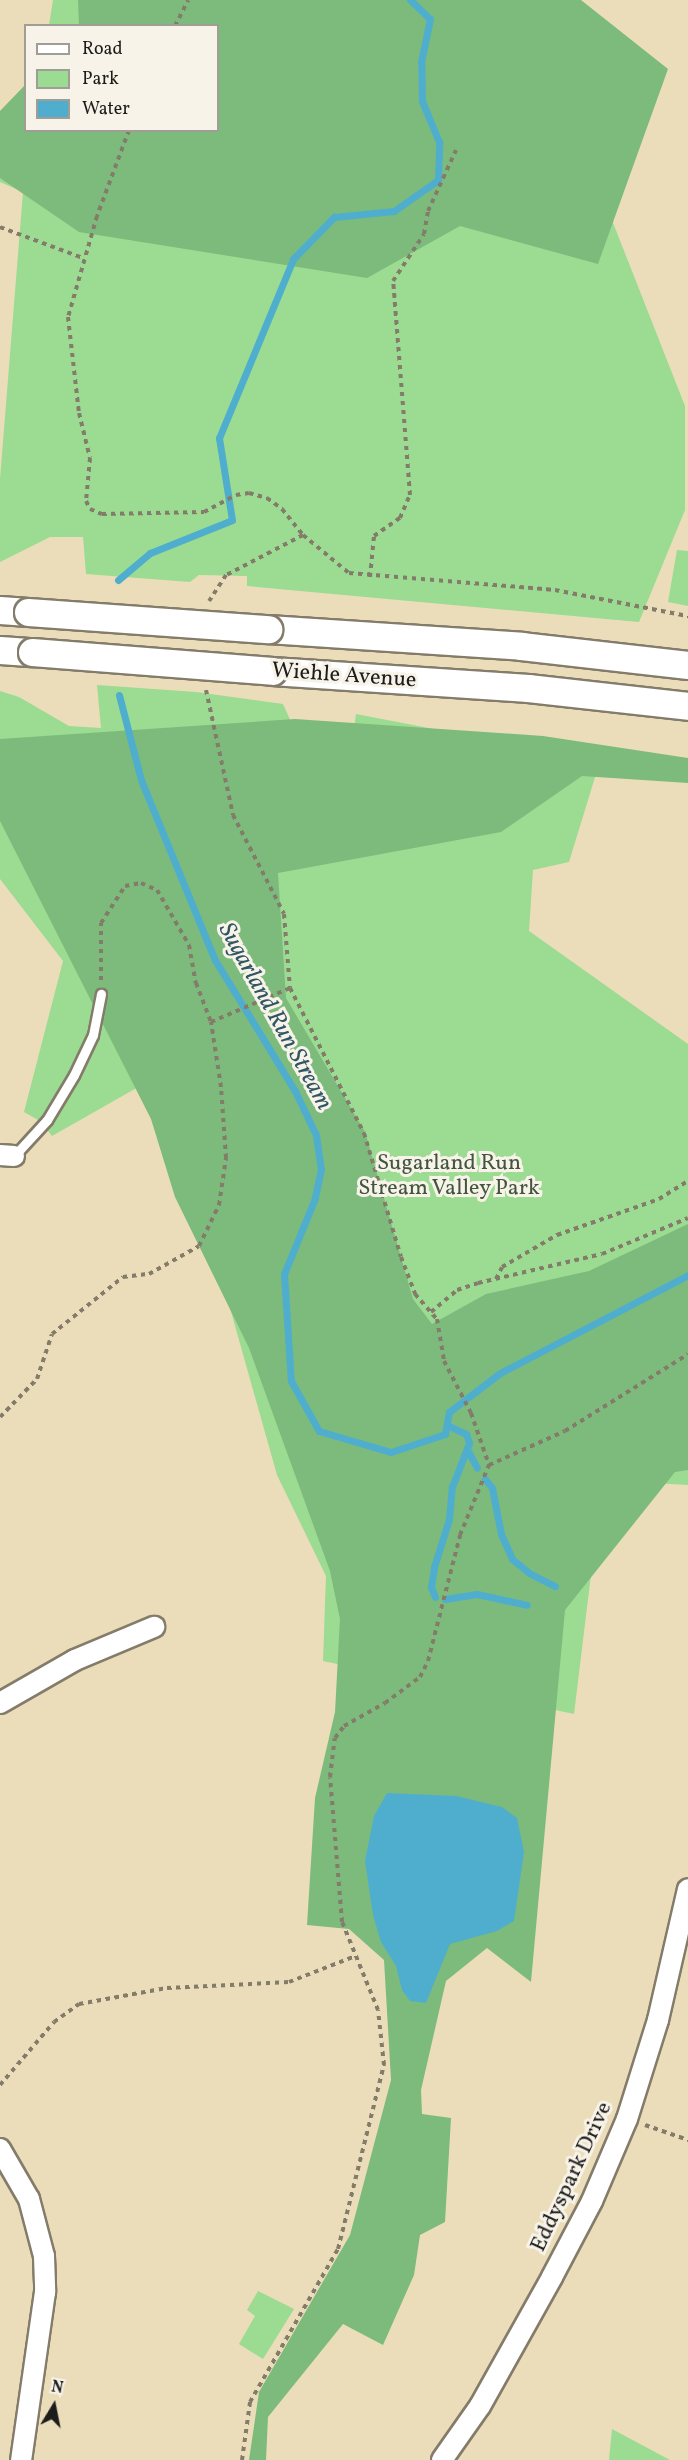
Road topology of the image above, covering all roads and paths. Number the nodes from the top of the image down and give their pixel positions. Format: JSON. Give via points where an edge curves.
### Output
{"nodes":[{"id":1,"x":188,"y":0,"type":"edge"},
{"id":2,"x":176,"y":24,"type":"edge"},
{"id":3,"x":128,"y":132,"type":"edge"},
{"id":4,"x":456,"y":150,"type":"dead end"},
{"id":5,"x":0,"y":227,"type":"edge"},
{"id":6,"x":83,"y":258,"type":"junction"},
{"id":7,"x":303,"y":535,"type":"junction"},
{"id":8,"x":370,"y":576,"type":"junction"},
{"id":9,"x":208,"y":604,"type":"dead end"},
{"id":10,"x":0,"y":610,"type":"edge"},
{"id":11,"x":688,"y":616,"type":"edge"},
{"id":12,"x":0,"y":650,"type":"edge"},
{"id":13,"x":688,"y":665,"type":"edge"},
{"id":14,"x":205,"y":682,"type":"dead end"},
{"id":15,"x":688,"y":706,"type":"edge"},
{"id":16,"x":290,"y":988,"type":"junction"},
{"id":17,"x":101,"y":994,"type":"joint"},
{"id":18,"x":211,"y":1022,"type":"junction"},
{"id":19,"x":7,"y":1155,"type":"edge"},
{"id":20,"x":688,"y":1181,"type":"edge"},
{"id":21,"x":688,"y":1218,"type":"edge"},
{"id":22,"x":496,"y":1278,"type":"junction"},
{"id":23,"x":431,"y":1312,"type":"junction"},
{"id":24,"x":688,"y":1353,"type":"edge"},
{"id":25,"x":0,"y":1417,"type":"edge"},
{"id":26,"x":489,"y":1465,"type":"junction"},
{"id":27,"x":154,"y":1627,"type":"dead end"},
{"id":28,"x":0,"y":1703,"type":"edge"},
{"id":29,"x":688,"y":1889,"type":"edge"},
{"id":30,"x":353,"y":1957,"type":"junction"},
{"id":31,"x":0,"y":2085,"type":"edge"},
{"id":32,"x":627,"y":2119,"type":"junction"},
{"id":33,"x":688,"y":2140,"type":"edge"},
{"id":34,"x":0,"y":2149,"type":"edge"},
{"id":35,"x":21,"y":2460,"type":"edge"},
{"id":36,"x":242,"y":2460,"type":"edge"},
{"id":37,"x":442,"y":2460,"type":"edge"}],
"edges":[{"from":1,"to":2,"type":"path"},
{"from":3,"to":6,"type":"path"},
{"from":4,"to":8,"type":"path","via":[[428,211],[424,234],[393,281],[410,495],[400,518],[374,536]]},
{"from":5,"to":6,"type":"path"},
{"from":6,"to":7,"type":"path","via":[[68,317],[79,413],[90,458],[90,509],[102,514],[204,512],[236,495],[249,493],[267,498],[282,509]]},
{"from":7,"to":8,"type":"path","via":[[349,573]]},
{"from":7,"to":9,"type":"path","via":[[226,574]]},
{"from":8,"to":11,"type":"path","via":[[555,590]]},
{"from":10,"to":13,"type":"main road","name":"Wiehle Avenue","bridge":true,"via":[[521,646]]},
{"from":12,"to":15,"type":"main road","name":"Wiehle Avenue","bridge":true,"via":[[528,688]]},
{"from":14,"to":16,"type":"path","via":[[234,815],[284,914]]},
{"from":16,"to":18,"type":"path"},
{"from":16,"to":23,"type":"path","via":[[364,1133],[401,1257],[415,1294]]},
{"from":17,"to":18,"type":"path","via":[[101,923],[125,886],[141,883],[157,890],[189,945],[196,983]]},
{"from":17,"to":19,"type":"lane","via":[[93,1035],[74,1075],[46,1120]]},
{"from":18,"to":25,"type":"path","via":[[226,1158],[219,1204],[199,1246],[149,1274],[123,1277],[52,1334],[37,1379]]},
{"from":20,"to":22,"type":"path","via":[[659,1199],[557,1234],[502,1267]]},
{"from":21,"to":22,"type":"path","via":[[602,1254]]},
{"from":22,"to":23,"type":"path","via":[[457,1290]]},
{"from":23,"to":26,"type":"path","via":[[436,1319],[444,1361],[471,1413]]},
{"from":24,"to":26,"type":"path","via":[[565,1431]]},
{"from":26,"to":30,"type":"path","via":[[460,1535],[428,1661],[420,1677],[344,1726],[334,1738],[330,1777],[337,1889]]},
{"from":27,"to":28,"type":"street","via":[[75,1660]]},
{"from":29,"to":32,"type":"street","name":"Eddyspark Drive","via":[[658,2020]]},
{"from":30,"to":31,"type":"path","via":[[289,1982],[167,1988],[79,2004],[54,2022]]},
{"from":30,"to":36,"type":"path","via":[[378,2010],[384,2065],[338,2249],[250,2402]]},
{"from":32,"to":33,"type":"path"},
{"from":32,"to":37,"type":"street","name":"Eddyspark Drive","via":[[592,2201],[552,2277],[480,2406]]},
{"from":34,"to":35,"type":"street","via":[[29,2199],[44,2256],[45,2292]]}]}
